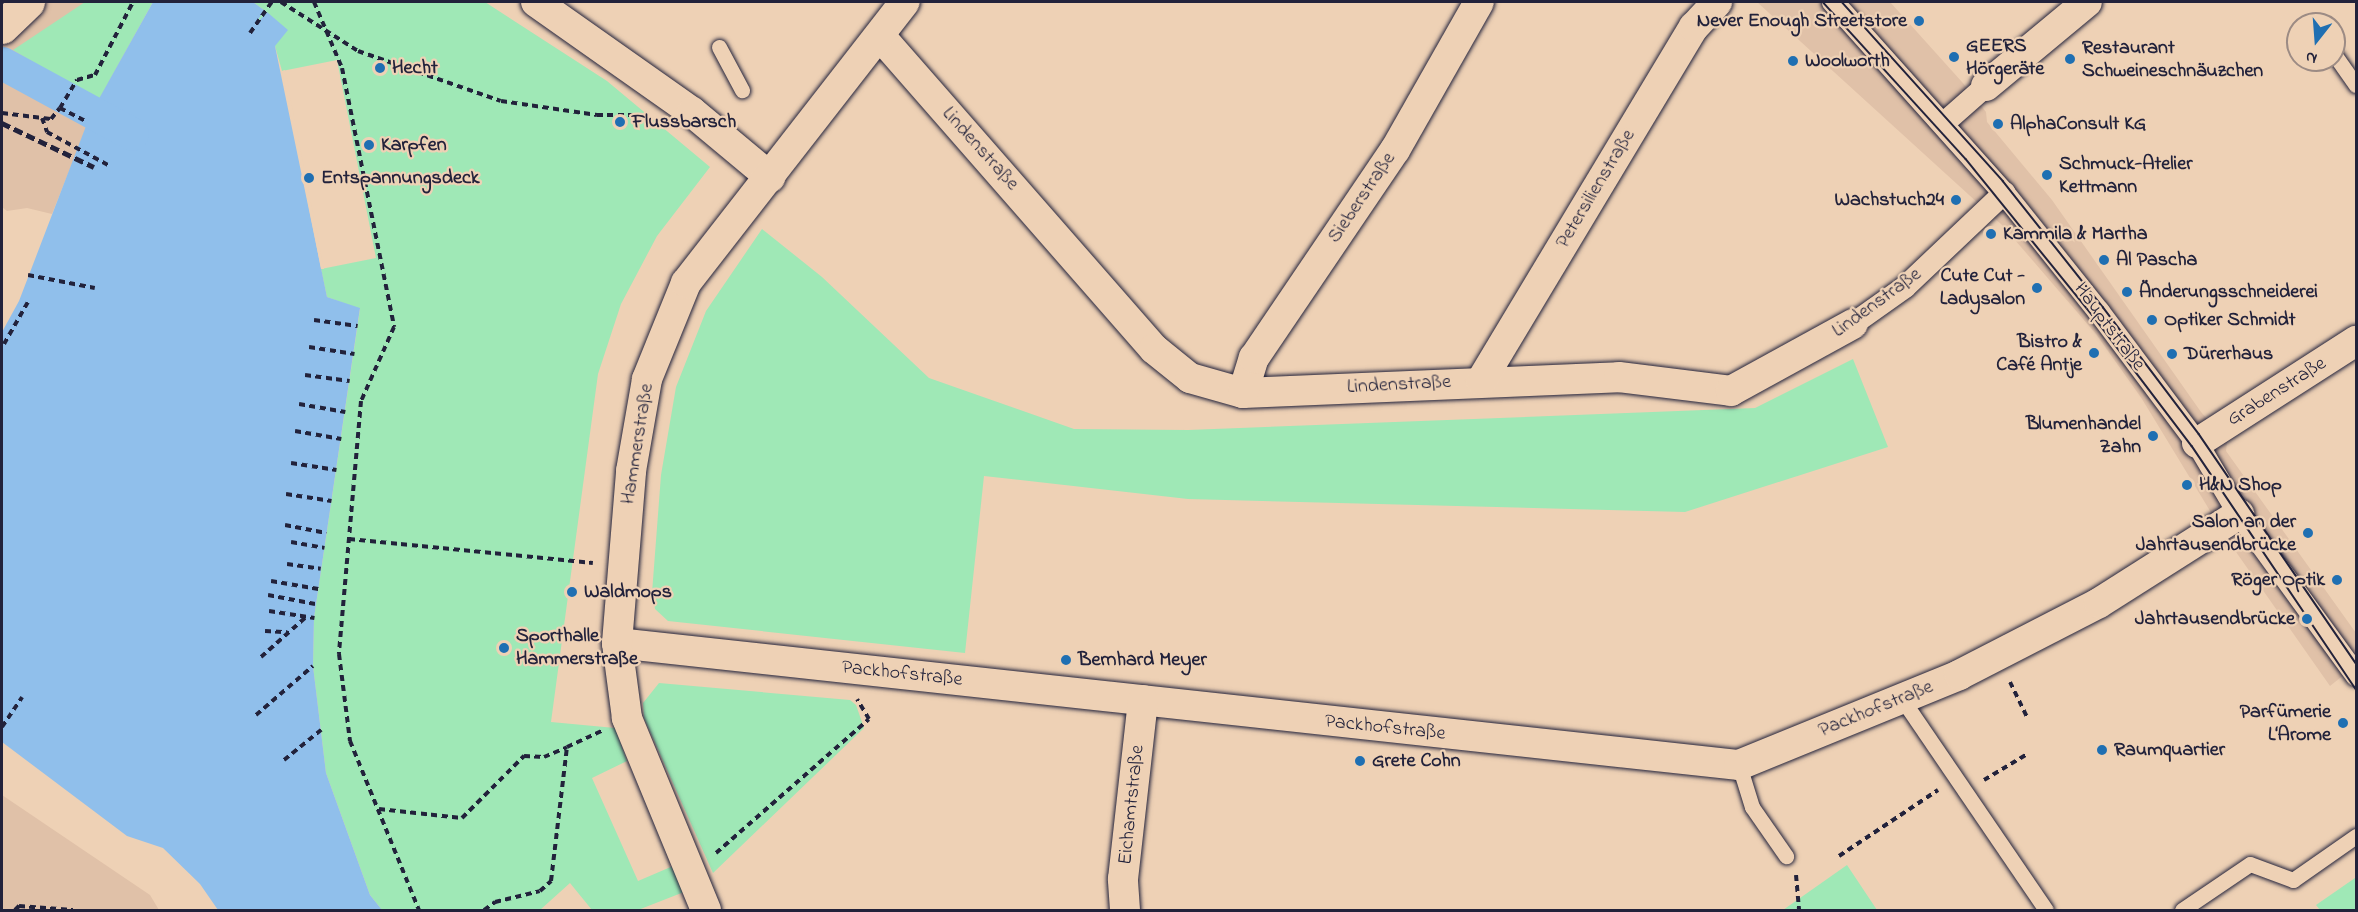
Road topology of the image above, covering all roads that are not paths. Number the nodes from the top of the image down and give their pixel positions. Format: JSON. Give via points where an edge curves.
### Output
{"nodes":[{"id":1,"x":536,"y":2,"type":"edge"},
{"id":2,"x":905,"y":2,"type":"edge"},
{"id":3,"x":1479,"y":2,"type":"edge"},
{"id":4,"x":1717,"y":2,"type":"edge"},
{"id":5,"x":1833,"y":2,"type":"edge"},
{"id":6,"x":2087,"y":2,"type":"edge"},
{"id":7,"x":880,"y":36,"type":"junction"},
{"id":8,"x":719,"y":47,"type":"dead end"},
{"id":9,"x":2346,"y":71,"type":"edge"},
{"id":10,"x":2356,"y":85,"type":"edge"},
{"id":11,"x":1986,"y":86,"type":"joint"},
{"id":12,"x":742,"y":90,"type":"dead end"},
{"id":13,"x":1944,"y":123,"type":"junction"},
{"id":14,"x":770,"y":177,"type":"junction"},
{"id":15,"x":2004,"y":193,"type":"junction"},
{"id":16,"x":1853,"y":324,"type":"joint"},
{"id":17,"x":2356,"y":341,"type":"edge"},
{"id":18,"x":1481,"y":381,"type":"junction"},
{"id":19,"x":1243,"y":393,"type":"junction"},
{"id":20,"x":2197,"y":442,"type":"junction"},
{"id":21,"x":2240,"y":514,"type":"junction"},
{"id":22,"x":617,"y":643,"type":"junction"},
{"id":23,"x":2356,"y":675,"type":"edge"},
{"id":24,"x":1902,"y":699,"type":"junction"},
{"id":25,"x":1143,"y":700,"type":"junction"},
{"id":26,"x":1739,"y":765,"type":"junction"},
{"id":27,"x":2356,"y":836,"type":"edge"},
{"id":28,"x":1786,"y":856,"type":"road end"},
{"id":29,"x":706,"y":910,"type":"edge"},
{"id":30,"x":1125,"y":910,"type":"edge"},
{"id":31,"x":2046,"y":910,"type":"edge"},
{"id":32,"x":2182,"y":910,"type":"edge"}],
"edges":[{"from":1,"to":14,"type":"street","via":[[692,112]]},
{"from":2,"to":7,"type":"street","name":"Hammerstraße"},
{"from":3,"to":19,"type":"street","name":"Sieberstraße","via":[[1395,150],[1254,358]]},
{"from":4,"to":18,"type":"street","name":"Petersilienstraße","via":[[1694,27]]},
{"from":5,"to":13,"type":"street","name":"Hauptstraße"},
{"from":6,"to":11,"type":"street"},
{"from":7,"to":14,"type":"street","name":"Hammerstraße"},
{"from":7,"to":19,"type":"street","name":"Lindenstraße","via":[[1154,349],[1190,378]]},
{"from":8,"to":12,"type":"lane"},
{"from":9,"to":10,"type":"lane"},
{"from":11,"to":13,"type":"street"},
{"from":13,"to":15,"type":"street","name":"Hauptstraße"},
{"from":14,"to":22,"type":"street","name":"Hammerstraße","via":[[686,283],[647,380],[631,471]]},
{"from":15,"to":16,"type":"street","name":"Lindenstraße","via":[[1905,287]]},
{"from":15,"to":20,"type":"street","name":"Hauptstraße"},
{"from":16,"to":18,"type":"street","name":"Lindenstraße","via":[[1731,391],[1619,377]]},
{"from":17,"to":20,"type":"street","name":"Grabenstraße"},
{"from":18,"to":19,"type":"street","name":"Lindenstraße"},
{"from":20,"to":21,"type":"street","name":"Hauptstraße"},
{"from":21,"to":23,"type":"street","name":"Hauptstraße"},
{"from":21,"to":24,"type":"street","name":"Packhofstraße","via":[[2099,603]]},
{"from":22,"to":25,"type":"street","name":"Packhofstraße"},
{"from":22,"to":29,"type":"street","name":"Hammerstraße","via":[[627,718]]},
{"from":24,"to":26,"type":"street","name":"Packhofstraße"},
{"from":24,"to":31,"type":"lane"},
{"from":25,"to":26,"type":"street","name":"Packhofstraße"},
{"from":25,"to":30,"type":"street","name":"Eichamtstraße","via":[[1123,879]]},
{"from":26,"to":28,"type":"lane","via":[[1752,807]]},
{"from":27,"to":32,"type":"lane","via":[[2293,880],[2250,864],[2203,891]]}]}
